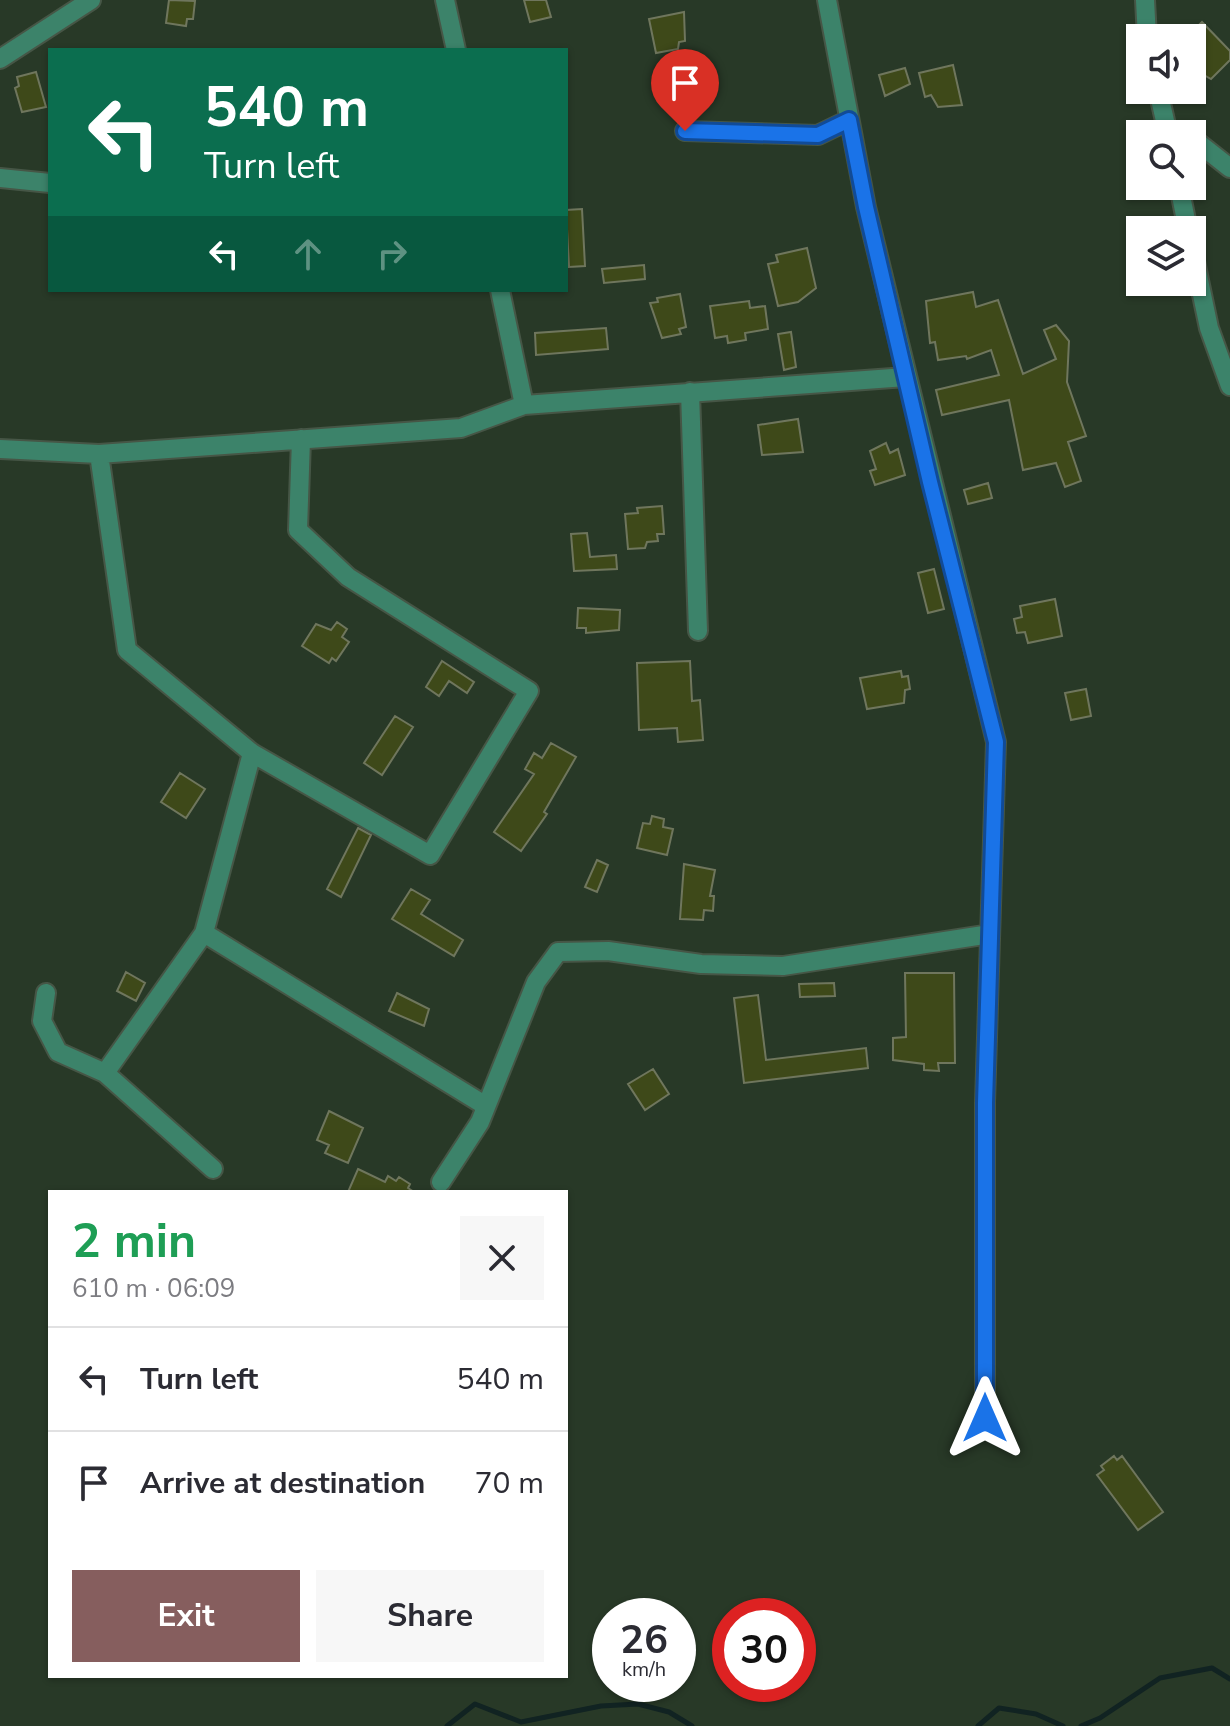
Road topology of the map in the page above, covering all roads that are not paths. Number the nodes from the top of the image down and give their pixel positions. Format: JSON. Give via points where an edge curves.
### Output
{"nodes":[{"id":1,"x":91,"y":0,"type":"edge"},
{"id":2,"x":445,"y":0,"type":"edge"},
{"id":3,"x":827,"y":0,"type":"edge"},
{"id":4,"x":1145,"y":0,"type":"edge"},
{"id":5,"x":1146,"y":24,"type":"edge"},
{"id":6,"x":456,"y":48,"type":"edge"},
{"id":7,"x":0,"y":59,"type":"edge"},
{"id":8,"x":1161,"y":104,"type":"edge"},
{"id":9,"x":1164,"y":115,"type":"junction"},
{"id":10,"x":849,"y":120,"type":"junction"},
{"id":11,"x":1165,"y":120,"type":"edge"},
{"id":12,"x":1170,"y":120,"type":"edge"},
{"id":13,"x":685,"y":131,"type":"dead end"},
{"id":14,"x":1206,"y":149,"type":"edge"},
{"id":15,"x":1230,"y":168,"type":"edge"},
{"id":16,"x":0,"y":178,"type":"edge"},
{"id":17,"x":48,"y":183,"type":"edge"},
{"id":18,"x":500,"y":292,"type":"edge"},
{"id":19,"x":1202,"y":296,"type":"edge"},
{"id":20,"x":906,"y":377,"type":"junction"},
{"id":21,"x":1230,"y":386,"type":"edge"},
{"id":22,"x":690,"y":392,"type":"junction"},
{"id":23,"x":524,"y":405,"type":"junction"},
{"id":24,"x":301,"y":439,"type":"junction"},
{"id":25,"x":0,"y":449,"type":"edge"},
{"id":26,"x":99,"y":454,"type":"junction"},
{"id":27,"x":698,"y":631,"type":"dead end"},
{"id":28,"x":252,"y":753,"type":"junction"},
{"id":29,"x":204,"y":933,"type":"junction"},
{"id":30,"x":990,"y":934,"type":"junction"},
{"id":31,"x":46,"y":993,"type":"dead end"},
{"id":32,"x":105,"y":1073,"type":"junction"},
{"id":33,"x":486,"y":1106,"type":"junction"},
{"id":34,"x":213,"y":1169,"type":"dead end"},
{"id":35,"x":441,"y":1182,"type":"dead end"},
{"id":36,"x":985,"y":1418,"type":"dead end"}],
"edges":[{"from":1,"to":7,"type":"street"},
{"from":2,"to":6,"type":"street"},
{"from":3,"to":10,"type":"street"},
{"from":4,"to":5,"type":"street"},
{"from":8,"to":9,"type":"street"},
{"from":9,"to":11,"type":"street"},
{"from":9,"to":12,"type":"street"},
{"from":10,"to":13,"type":"street","via":[[818,135]]},
{"from":10,"to":20,"type":"street"},
{"from":14,"to":15,"type":"street"},
{"from":16,"to":17,"type":"street"},
{"from":18,"to":23,"type":"street"},
{"from":19,"to":21,"type":"street"},
{"from":20,"to":22,"type":"street"},
{"from":20,"to":30,"type":"street","via":[[996,742]]},
{"from":22,"to":23,"type":"street"},
{"from":22,"to":27,"type":"street"},
{"from":23,"to":24,"type":"street","via":[[461,428]]},
{"from":24,"to":26,"type":"street"},
{"from":24,"to":28,"type":"street","via":[[298,530],[348,577],[529,691],[430,855]]},
{"from":25,"to":26,"type":"street"},
{"from":26,"to":28,"type":"street","via":[[127,650]]},
{"from":28,"to":29,"type":"street"},
{"from":29,"to":32,"type":"street"},
{"from":29,"to":33,"type":"street"},
{"from":30,"to":33,"type":"street","via":[[783,966],[701,964],[608,951],[558,952],[536,982]]},
{"from":30,"to":36,"type":"street"},
{"from":31,"to":32,"type":"street","via":[[42,1021],[58,1052]]},
{"from":32,"to":34,"type":"street"},
{"from":33,"to":35,"type":"street"}]}
